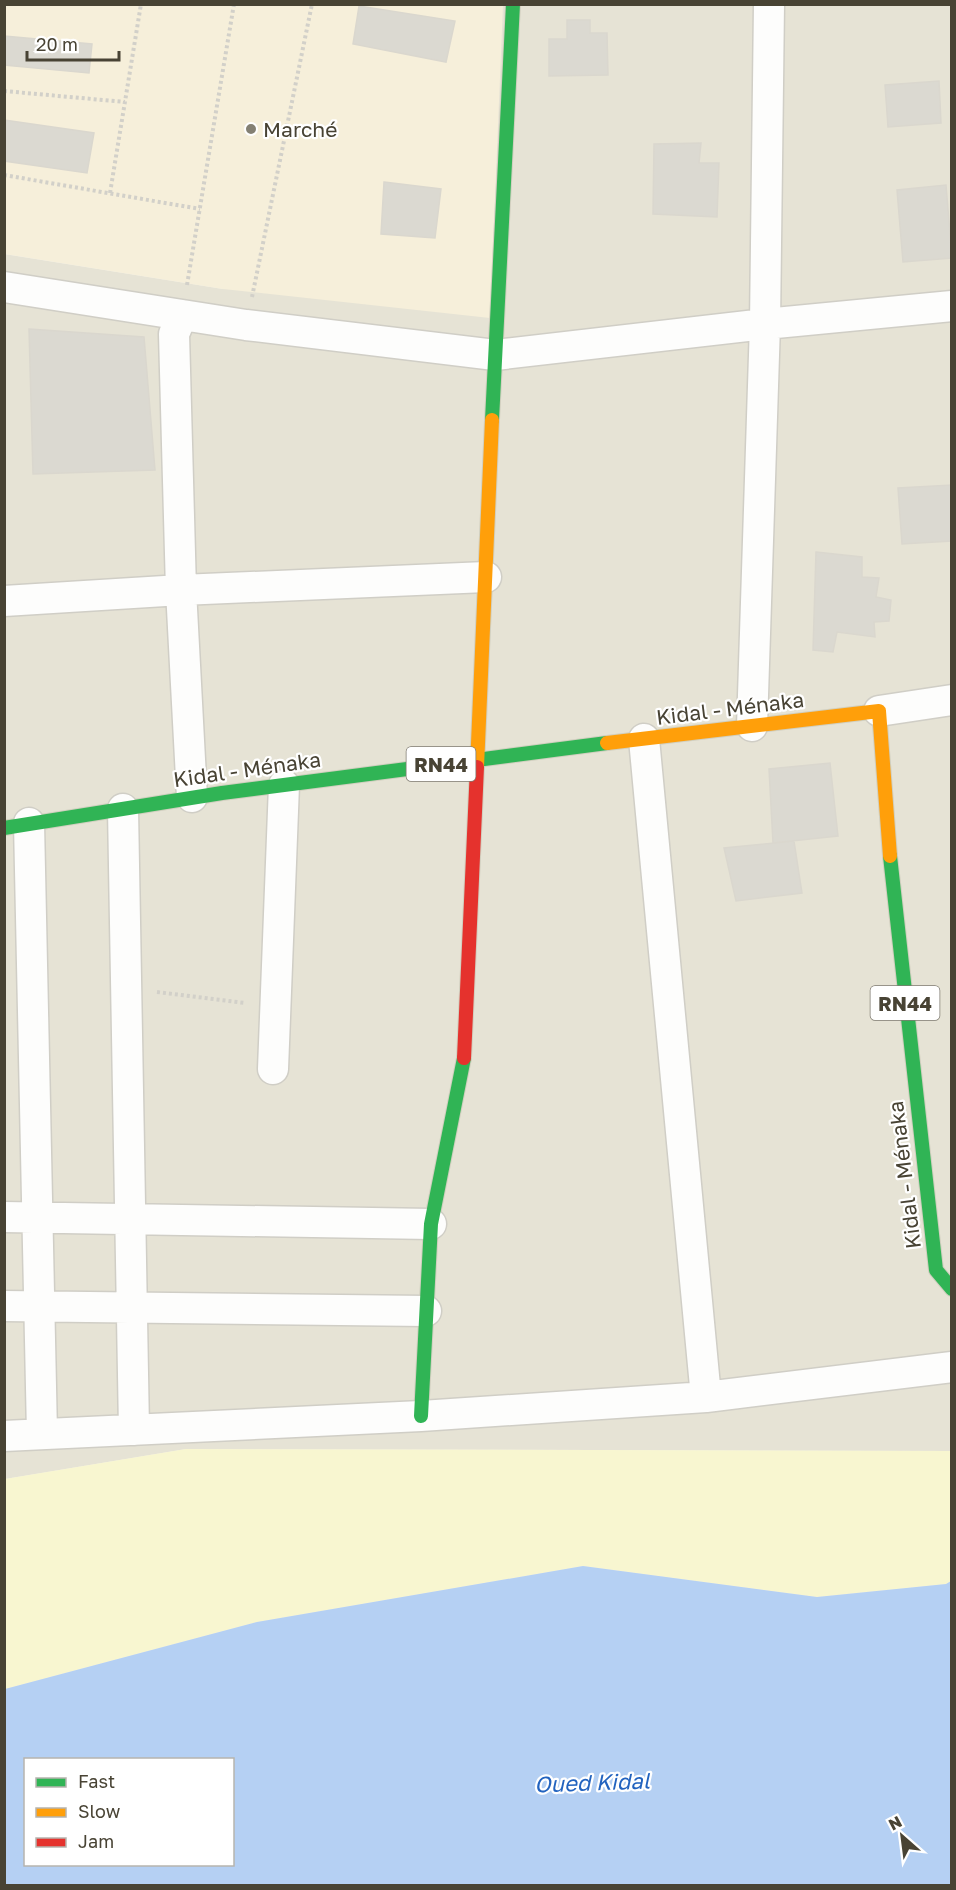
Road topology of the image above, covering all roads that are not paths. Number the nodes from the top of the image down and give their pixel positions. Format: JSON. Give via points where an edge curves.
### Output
{"nodes":[{"id":1,"x":513,"y":4,"type":"edge"},
{"id":2,"x":769,"y":4,"type":"edge"},
{"id":3,"x":4,"y":287,"type":"edge"},
{"id":4,"x":951,"y":306,"type":"edge"},
{"id":5,"x":182,"y":315,"type":"junction"},
{"id":6,"x":765,"y":324,"type":"junction"},
{"id":7,"x":495,"y":355,"type":"junction"},
{"id":8,"x":486,"y":577,"type":"junction"},
{"id":9,"x":181,"y":590,"type":"junction"},
{"id":10,"x":4,"y":601,"type":"edge"},
{"id":11,"x":951,"y":700,"type":"edge"},
{"id":12,"x":879,"y":711,"type":"junction"},
{"id":13,"x":752,"y":726,"type":"junction"},
{"id":14,"x":644,"y":739,"type":"junction"},
{"id":15,"x":477,"y":759,"type":"junction"},
{"id":16,"x":284,"y":785,"type":"junction"},
{"id":17,"x":192,"y":797,"type":"junction"},
{"id":18,"x":123,"y":809,"type":"junction"},
{"id":19,"x":17,"y":825,"type":"edge"},
{"id":20,"x":273,"y":1069,"type":"dead end"},
{"id":21,"x":4,"y":1217,"type":"edge"},
{"id":22,"x":38,"y":1217,"type":"junction"},
{"id":23,"x":130,"y":1219,"type":"junction"},
{"id":24,"x":431,"y":1224,"type":"junction"},
{"id":25,"x":951,"y":1289,"type":"edge"},
{"id":26,"x":4,"y":1306,"type":"edge"},
{"id":27,"x":39,"y":1306,"type":"junction"},
{"id":28,"x":132,"y":1307,"type":"junction"},
{"id":29,"x":426,"y":1311,"type":"junction"},
{"id":30,"x":951,"y":1367,"type":"edge"},
{"id":31,"x":706,"y":1397,"type":"junction"},
{"id":32,"x":421,"y":1416,"type":"junction"},
{"id":33,"x":135,"y":1430,"type":"junction"},
{"id":34,"x":42,"y":1434,"type":"junction"},
{"id":35,"x":4,"y":1436,"type":"edge"}],
"edges":[{"from":1,"to":7,"type":"main road"},
{"from":2,"to":6,"type":"street"},
{"from":3,"to":5,"type":"street"},
{"from":4,"to":6,"type":"street"},
{"from":5,"to":7,"type":"street"},
{"from":5,"to":9,"type":"street","via":[[174,334]]},
{"from":6,"to":7,"type":"street"},
{"from":6,"to":13,"type":"street"},
{"from":7,"to":8,"type":"main road"},
{"from":8,"to":9,"type":"street"},
{"from":8,"to":15,"type":"main road"},
{"from":9,"to":10,"type":"street"},
{"from":9,"to":17,"type":"street"},
{"from":11,"to":12,"type":"street"},
{"from":12,"to":13,"type":"main road","name":"Kidal - Ménaka","number":"RN44"},
{"from":12,"to":25,"type":"main road","name":"Kidal - Ménaka","number":"RN44","via":[[892,896],[936,1270]]},
{"from":13,"to":14,"type":"main road","name":"Kidal - Ménaka","number":"RN44"},
{"from":14,"to":15,"type":"main road","name":"Kidal - Ménaka","number":"RN44"},
{"from":14,"to":31,"type":"street"},
{"from":15,"to":16,"type":"main road","name":"Kidal - Ménaka","number":"RN44"},
{"from":15,"to":24,"type":"main road","via":[[464,1059]]},
{"from":16,"to":17,"type":"main road","name":"Kidal - Ménaka","number":"RN44"},
{"from":16,"to":20,"type":"street"},
{"from":17,"to":18,"type":"main road","name":"Kidal - Ménaka","number":"RN44"},
{"from":18,"to":19,"type":"main road","name":"Kidal - Ménaka","number":"RN44"},
{"from":18,"to":23,"type":"street"},
{"from":19,"to":22,"type":"street"},
{"from":21,"to":22,"type":"street"},
{"from":22,"to":23,"type":"street"},
{"from":22,"to":27,"type":"street"},
{"from":23,"to":24,"type":"street"},
{"from":23,"to":28,"type":"street"},
{"from":24,"to":29,"type":"main road"},
{"from":26,"to":27,"type":"street"},
{"from":27,"to":28,"type":"street"},
{"from":27,"to":34,"type":"street"},
{"from":28,"to":29,"type":"street"},
{"from":28,"to":33,"type":"street"},
{"from":29,"to":32,"type":"main road"},
{"from":30,"to":31,"type":"street"},
{"from":31,"to":32,"type":"street"},
{"from":32,"to":33,"type":"street"},
{"from":33,"to":34,"type":"street"},
{"from":34,"to":35,"type":"street"}]}
